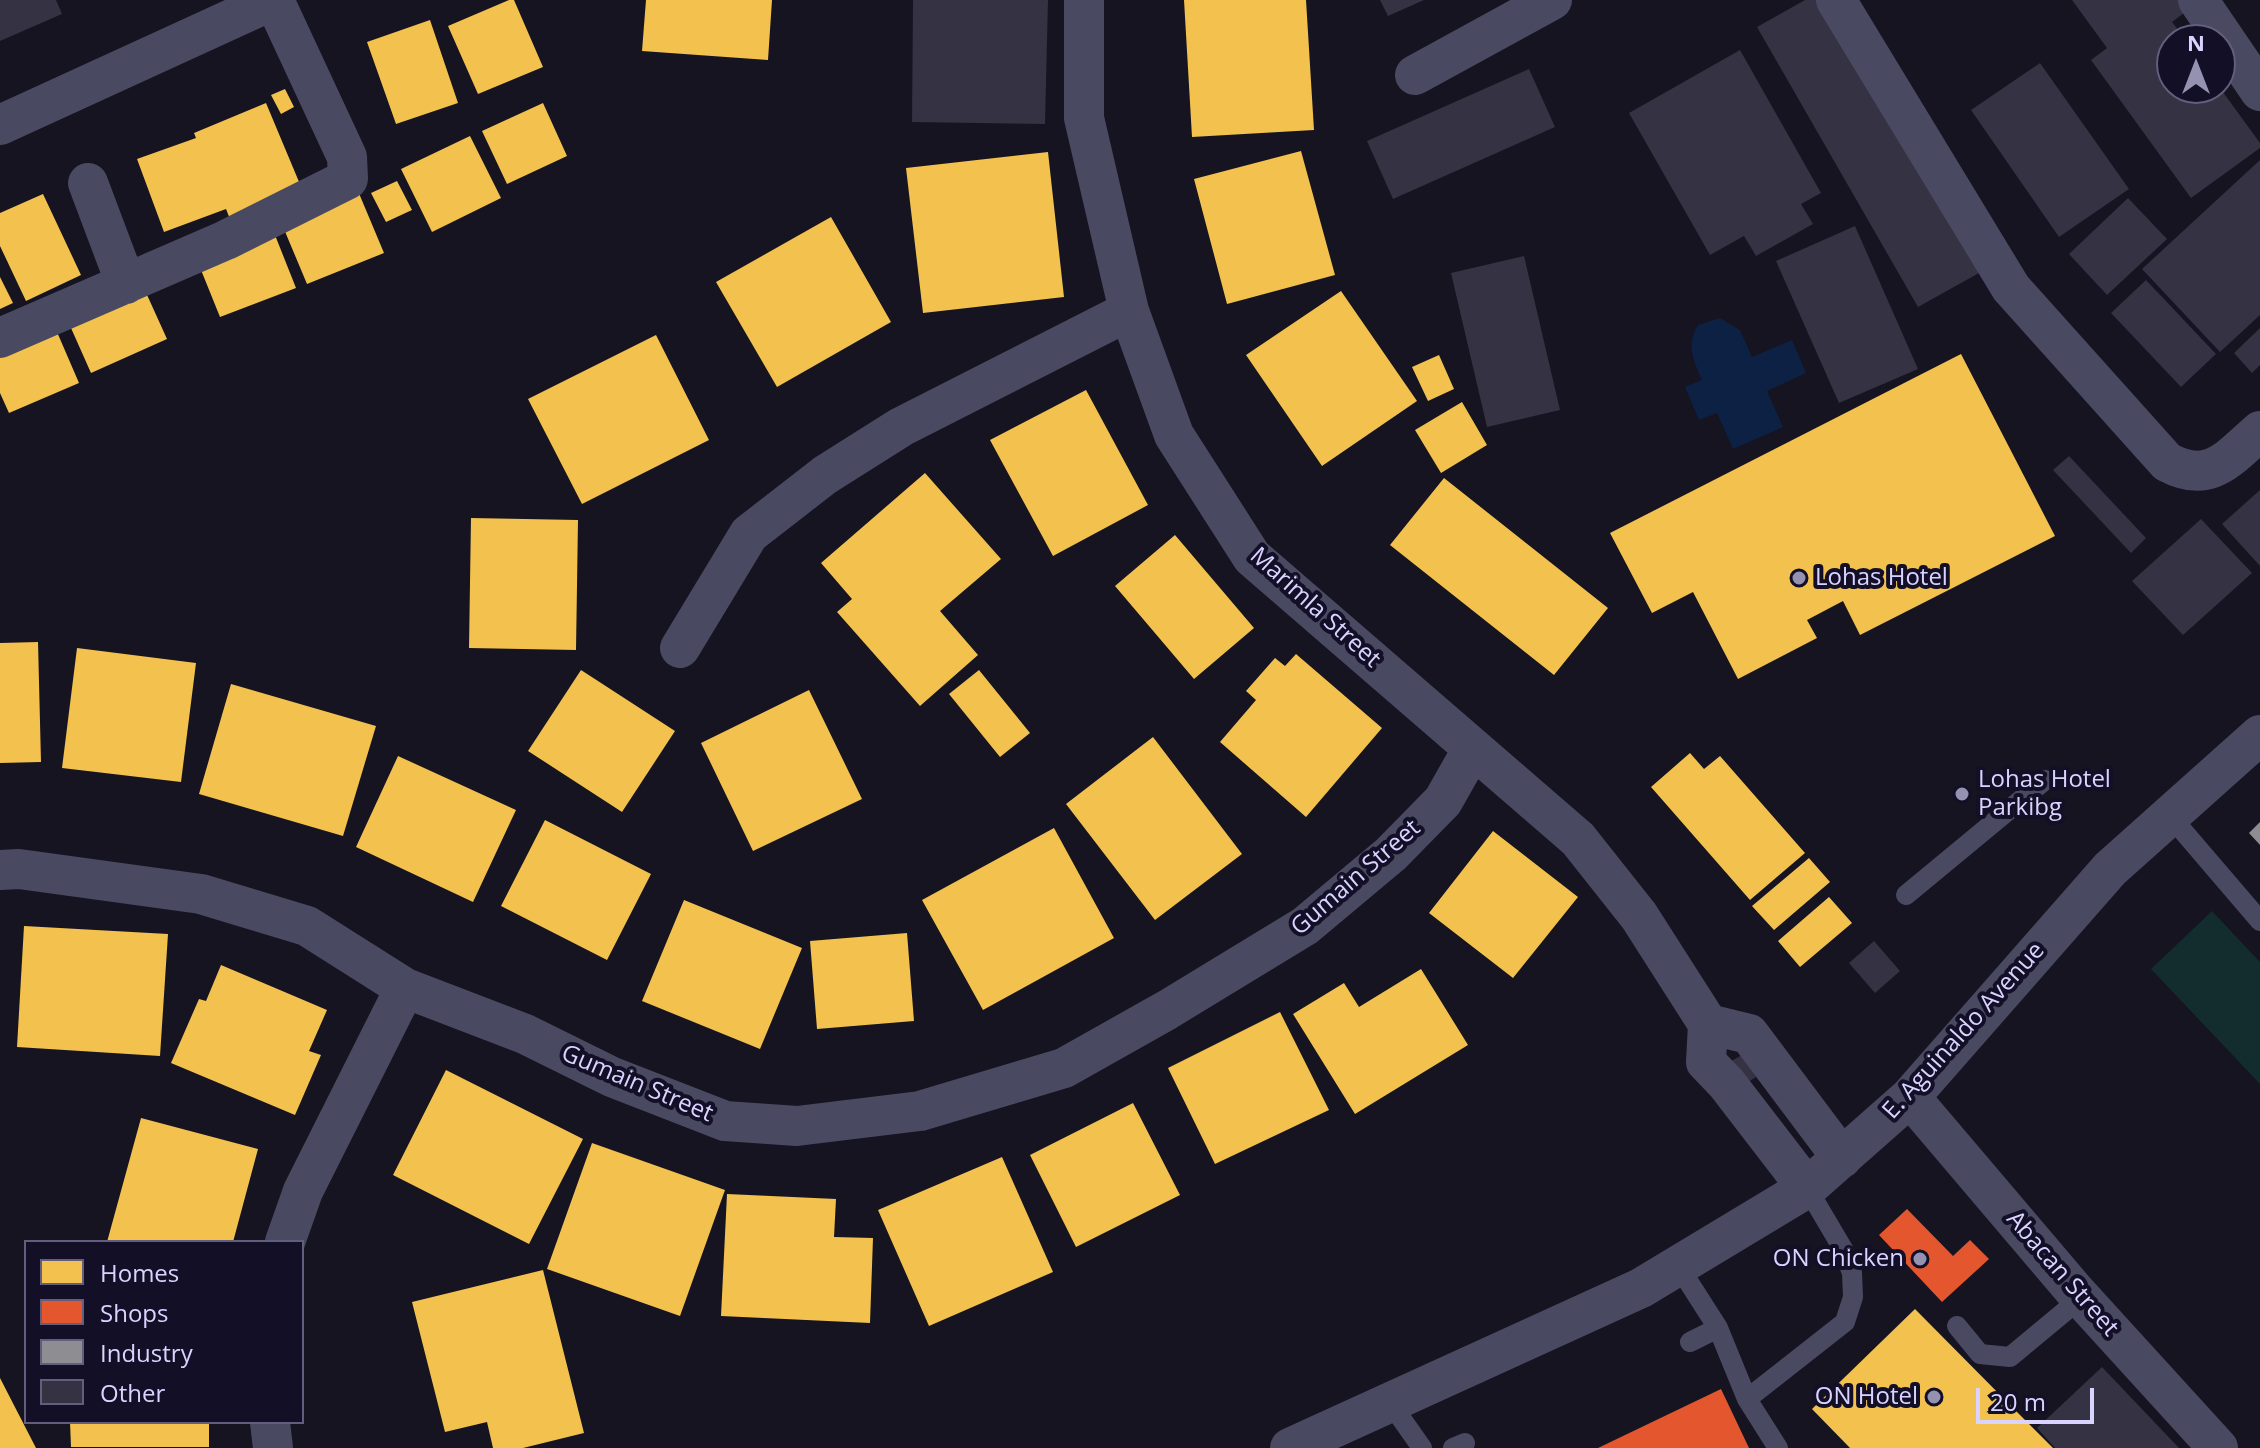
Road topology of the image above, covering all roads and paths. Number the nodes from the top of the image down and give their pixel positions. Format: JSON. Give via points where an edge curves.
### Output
{"nodes":[{"id":1,"x":274,"y":0,"type":"edge"},
{"id":2,"x":1084,"y":0,"type":"edge"},
{"id":3,"x":1552,"y":0,"type":"edge"},
{"id":4,"x":1836,"y":0,"type":"edge"},
{"id":5,"x":2198,"y":0,"type":"edge"},
{"id":6,"x":1415,"y":75,"type":"dead end"},
{"id":7,"x":2260,"y":91,"type":"edge"},
{"id":8,"x":0,"y":125,"type":"edge"},
{"id":9,"x":88,"y":183,"type":"dead end"},
{"id":10,"x":126,"y":284,"type":"junction"},
{"id":11,"x":1129,"y":311,"type":"junction"},
{"id":12,"x":0,"y":338,"type":"edge"},
{"id":13,"x":2260,"y":431,"type":"edge"},
{"id":14,"x":680,"y":648,"type":"dead end"},
{"id":15,"x":2260,"y":735,"type":"edge"},
{"id":16,"x":1473,"y":748,"type":"junction"},
{"id":17,"x":2045,"y":780,"type":"dead end"},
{"id":18,"x":2171,"y":817,"type":"junction"},
{"id":19,"x":0,"y":870,"type":"edge"},
{"id":20,"x":1906,"y":895,"type":"dead end"},
{"id":21,"x":2260,"y":921,"type":"edge"},
{"id":22,"x":405,"y":988,"type":"junction"},
{"id":23,"x":1708,"y":1024,"type":"junction"},
{"id":24,"x":1910,"y":1097,"type":"junction"},
{"id":25,"x":1842,"y":1158,"type":"junction"},
{"id":26,"x":1807,"y":1188,"type":"junction"},
{"id":27,"x":286,"y":1240,"type":"edge"},
{"id":28,"x":1679,"y":1267,"type":"junction"},
{"id":29,"x":2081,"y":1298,"type":"junction"},
{"id":30,"x":1957,"y":1326,"type":"dead end"},
{"id":31,"x":1718,"y":1328,"type":"junction"},
{"id":32,"x":1690,"y":1342,"type":"dead end"},
{"id":33,"x":1747,"y":1399,"type":"junction"},
{"id":34,"x":1389,"y":1401,"type":"junction"},
{"id":35,"x":270,"y":1424,"type":"edge"},
{"id":36,"x":273,"y":1448,"type":"edge"},
{"id":37,"x":1290,"y":1448,"type":"edge"},
{"id":38,"x":1422,"y":1448,"type":"edge"},
{"id":39,"x":1778,"y":1448,"type":"edge"},
{"id":40,"x":2218,"y":1448,"type":"edge"}],
"edges":[{"from":1,"to":8,"type":"street"},
{"from":1,"to":10,"type":"street","via":[[347,157],[348,179]]},
{"from":2,"to":11,"type":"street","name":"Marimla Street","via":[[1084,118]]},
{"from":3,"to":6,"type":"street"},
{"from":4,"to":13,"type":"street","via":[[2011,288],[2167,462],[2185,472],[2212,471]]},
{"from":5,"to":7,"type":"street"},
{"from":9,"to":10,"type":"street"},
{"from":10,"to":12,"type":"street"},
{"from":11,"to":14,"type":"street","via":[[901,427],[825,475],[749,534]]},
{"from":11,"to":16,"type":"street","name":"Marimla Street","via":[[1174,435],[1252,557]]},
{"from":15,"to":18,"type":"street","name":"E. Aguinaldo Avenue"},
{"from":16,"to":22,"type":"street","name":"Gumain Street","via":[[1443,801],[1391,854],[1305,926],[1064,1068],[920,1111],[797,1126],[725,1121]]},
{"from":16,"to":23,"type":"street","name":"Marimla Street","via":[[1578,839],[1639,916]]},
{"from":17,"to":20,"type":"lane"},
{"from":18,"to":21,"type":"lane"},
{"from":18,"to":24,"type":"street","name":"E. Aguinaldo Avenue","via":[[2110,869]]},
{"from":19,"to":22,"type":"street","name":"Gumain Street","via":[[201,894],[307,926]]},
{"from":22,"to":27,"type":"street","via":[[303,1191]]},
{"from":23,"to":25,"type":"street","via":[[1749,1034]]},
{"from":23,"to":26,"type":"street","via":[[1706,1062]]},
{"from":24,"to":25,"type":"street","name":"E. Aguinaldo Avenue"},
{"from":24,"to":29,"type":"street","name":"Abacan Street"},
{"from":25,"to":26,"type":"street","name":"E. Aguinaldo Avenue"},
{"from":26,"to":28,"type":"street","name":"E. Aguinaldo Avenue"},
{"from":26,"to":33,"type":"lane","via":[[1843,1249],[1853,1297],[1845,1322]]},
{"from":28,"to":31,"type":"lane"},
{"from":28,"to":34,"type":"street","name":"E. Aguinaldo Avenue"},
{"from":29,"to":30,"type":"lane","via":[[2010,1357],[1980,1354]]},
{"from":29,"to":40,"type":"street","name":"Abacan Street"},
{"from":31,"to":32,"type":"lane"},
{"from":31,"to":33,"type":"lane"},
{"from":33,"to":39,"type":"lane"},
{"from":34,"to":37,"type":"street","name":"E. Aguinaldo Avenue"},
{"from":34,"to":38,"type":"lane"},
{"from":35,"to":36,"type":"street"}]}
